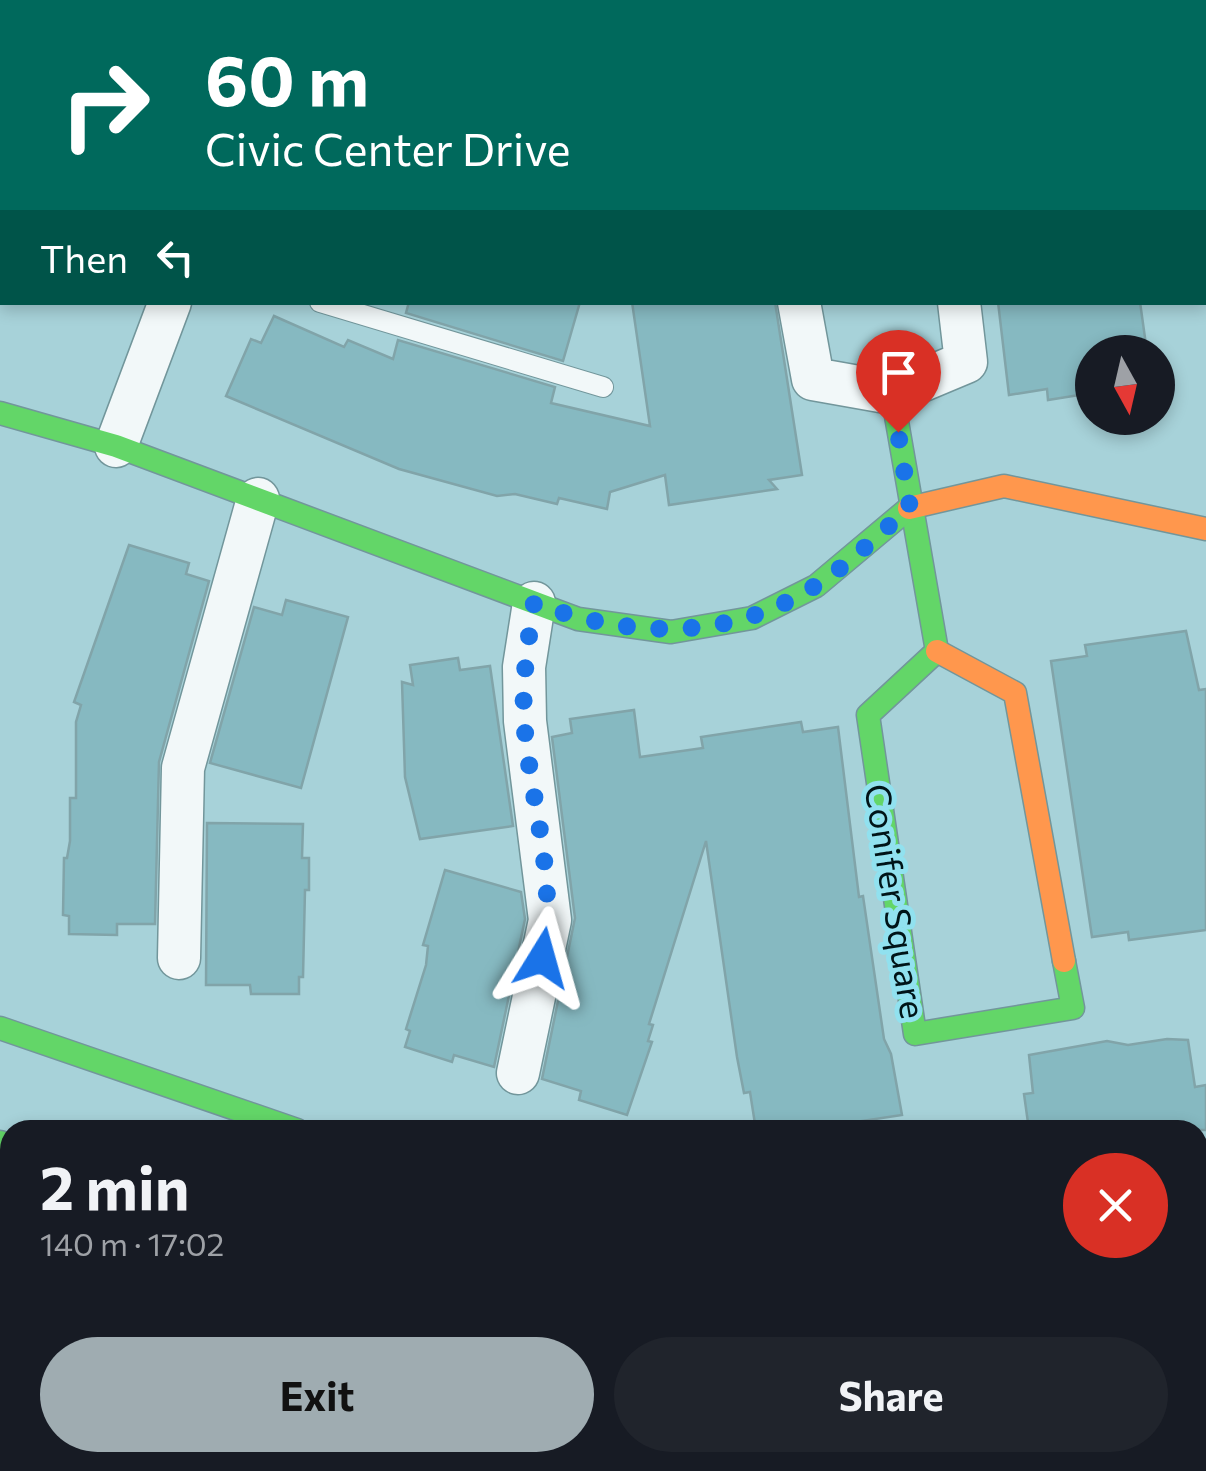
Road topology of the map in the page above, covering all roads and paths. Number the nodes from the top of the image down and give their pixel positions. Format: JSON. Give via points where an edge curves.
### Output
{"nodes":[{"id":1,"x":169,"y":305,"type":"edge"},
{"id":2,"x":330,"y":305,"type":"edge"},
{"id":3,"x":800,"y":305,"type":"edge"},
{"id":4,"x":959,"y":305,"type":"edge"},
{"id":5,"x":603,"y":387,"type":"dead end"},
{"id":6,"x":892,"y":394,"type":"junction"},
{"id":7,"x":0,"y":413,"type":"edge"},
{"id":8,"x":116,"y":446,"type":"junction"},
{"id":9,"x":258,"y":499,"type":"junction"},
{"id":10,"x":910,"y":508,"type":"junction"},
{"id":11,"x":1206,"y":529,"type":"edge"},
{"id":12,"x":534,"y":603,"type":"junction"},
{"id":13,"x":937,"y":650,"type":"junction"},
{"id":14,"x":179,"y":958,"type":"dead end"},
{"id":15,"x":0,"y":1028,"type":"edge"},
{"id":16,"x":518,"y":1073,"type":"dead end"},
{"id":17,"x":268,"y":1120,"type":"edge"}],
"edges":[{"from":1,"to":8,"type":"street"},
{"from":2,"to":5,"type":"lane"},
{"from":3,"to":6,"type":"street","via":[[813,379]]},
{"from":4,"to":6,"type":"street","via":[[966,362]]},
{"from":6,"to":10,"type":"street"},
{"from":7,"to":8,"type":"street"},
{"from":8,"to":9,"type":"street"},
{"from":9,"to":12,"type":"street"},
{"from":9,"to":14,"type":"street","via":[[183,768]]},
{"from":10,"to":11,"type":"street","via":[[1004,486]]},
{"from":10,"to":12,"type":"street","via":[[816,586],[752,618],[671,632],[578,619]]},
{"from":10,"to":13,"type":"street"},
{"from":12,"to":16,"type":"street","via":[[524,721],[550,920]]},
{"from":13,"to":13,"type":"street","name":"Conifer Square","via":[[868,715],[915,1034],[1073,1008],[1015,693]]},
{"from":15,"to":17,"type":"street"}]}
